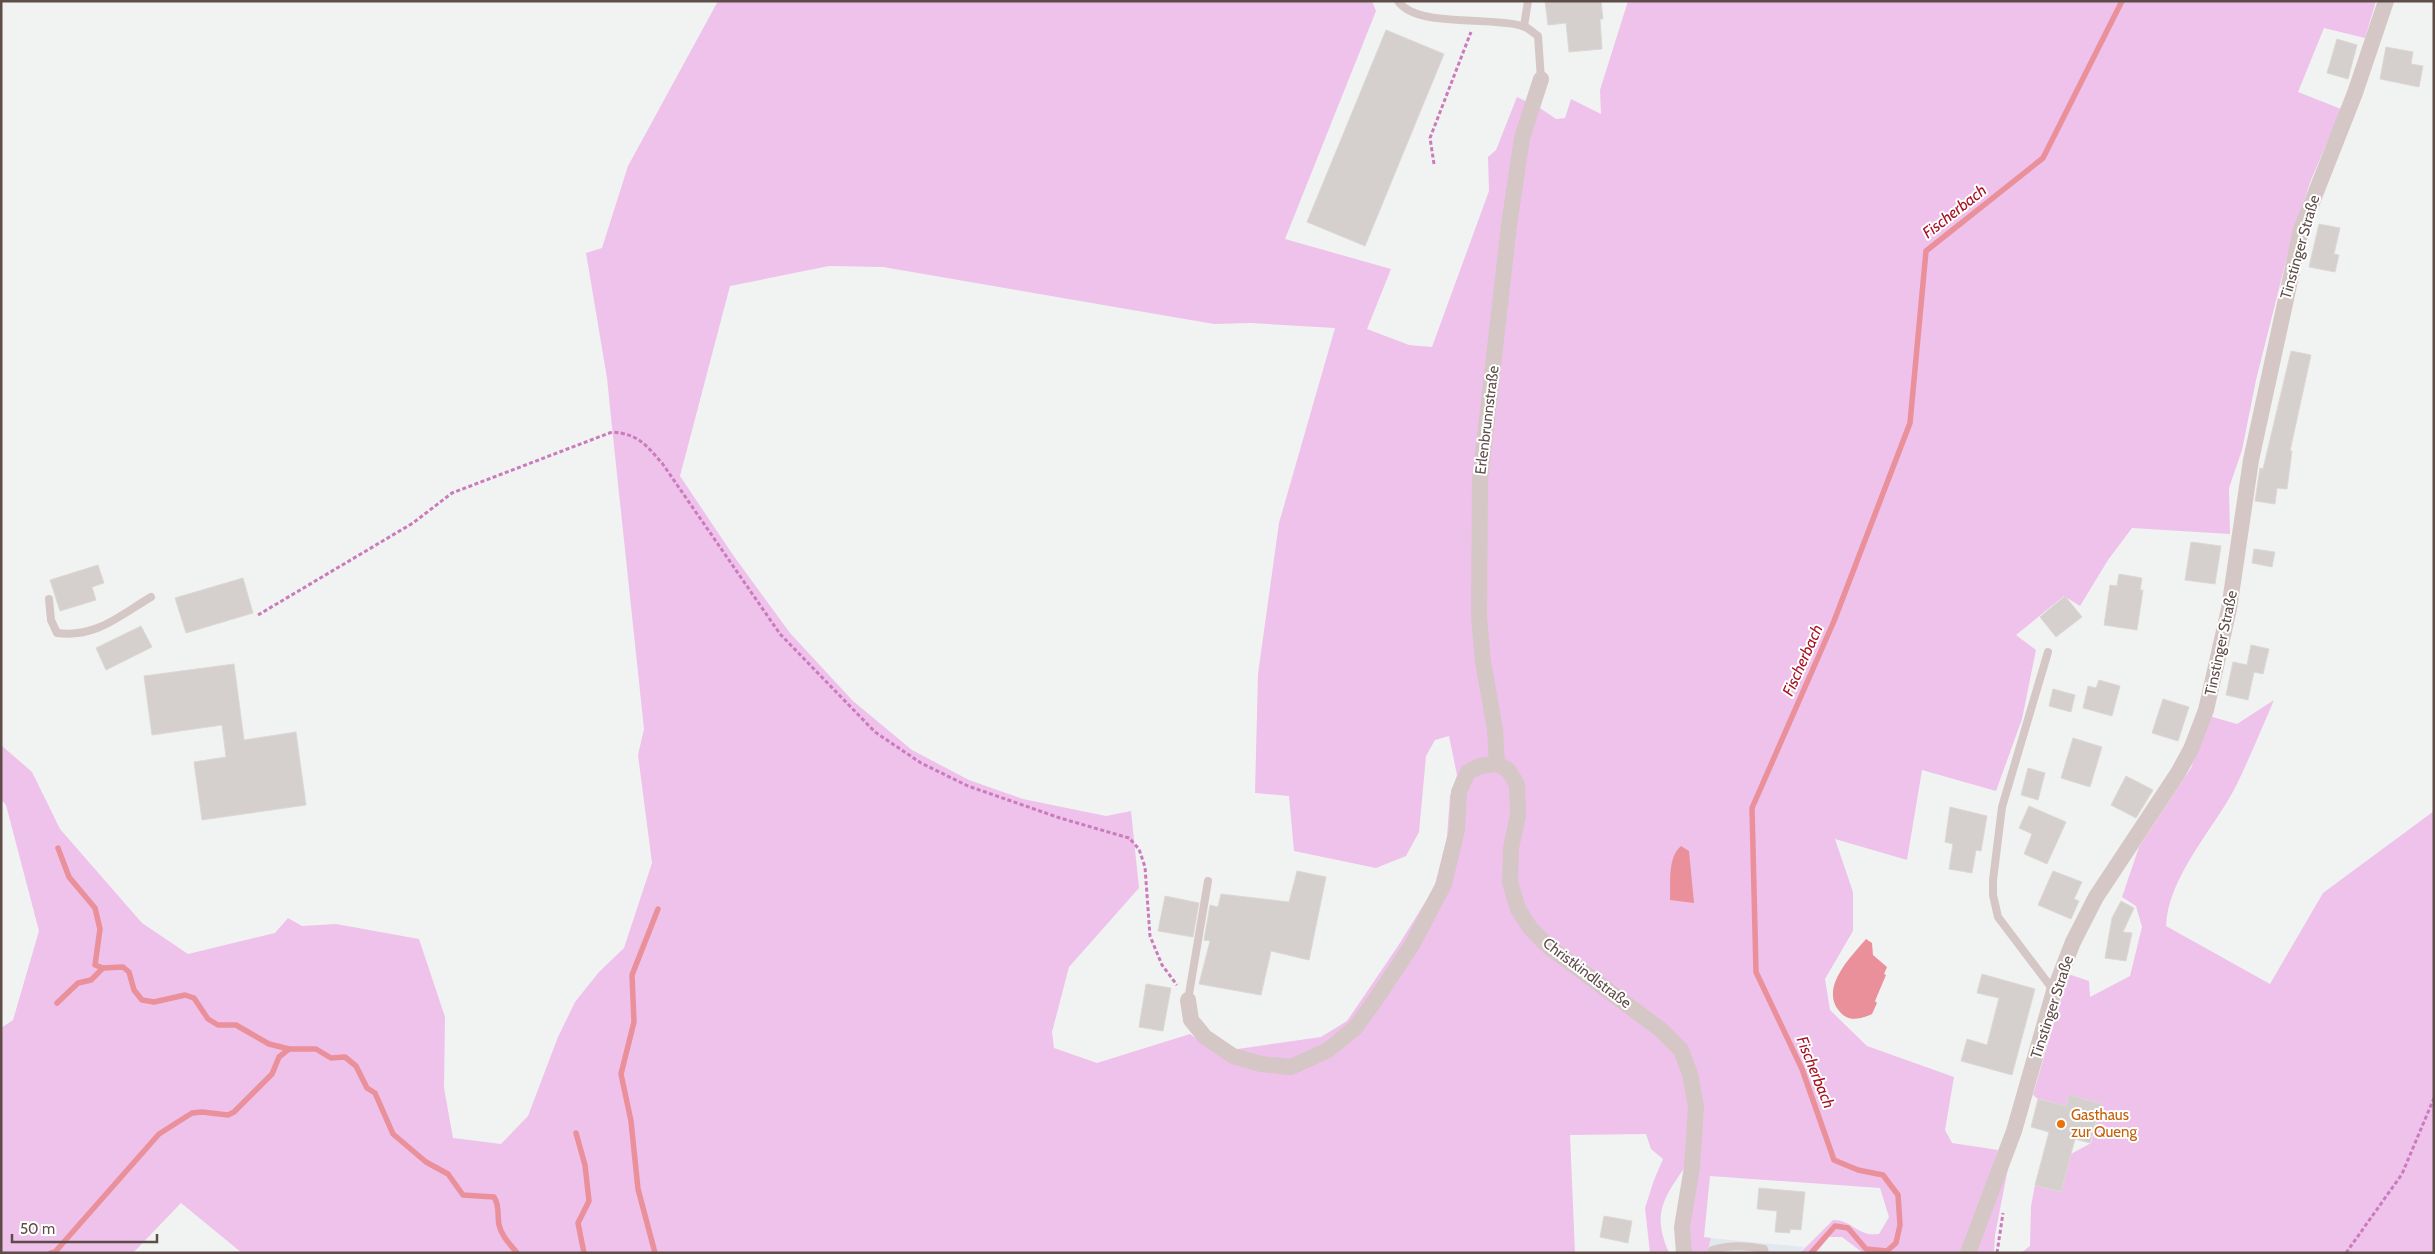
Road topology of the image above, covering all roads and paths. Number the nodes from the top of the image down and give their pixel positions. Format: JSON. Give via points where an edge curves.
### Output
{"nodes":[{"id":1,"x":1398,"y":1,"type":"edge"},
{"id":2,"x":1528,"y":1,"type":"edge"},
{"id":3,"x":2386,"y":1,"type":"edge"},
{"id":4,"x":1476,"y":20,"type":"junction"},
{"id":5,"x":1524,"y":26,"type":"junction"},
{"id":6,"x":1541,"y":79,"type":"joint"},
{"id":7,"x":1434,"y":164,"type":"dead end"},
{"id":8,"x":151,"y":597,"type":"dead end"},
{"id":9,"x":49,"y":598,"type":"dead end"},
{"id":10,"x":258,"y":615,"type":"dead end"},
{"id":11,"x":2048,"y":652,"type":"dead end"},
{"id":12,"x":1497,"y":764,"type":"junction"},
{"id":13,"x":1208,"y":881,"type":"dead end"},
{"id":14,"x":2054,"y":992,"type":"junction"},
{"id":15,"x":1188,"y":1000,"type":"junction"},
{"id":16,"x":2434,"y":1098,"type":"edge"},
{"id":17,"x":1684,"y":1253,"type":"edge"},
{"id":18,"x":1711,"y":1253,"type":"edge"},
{"id":19,"x":1765,"y":1253,"type":"edge"},
{"id":20,"x":1968,"y":1253,"type":"edge"},
{"id":21,"x":2346,"y":1253,"type":"edge"}],
"edges":[{"from":1,"to":4,"type":"lane","via":[[1410,12]]},
{"from":2,"to":5,"type":"lane"},
{"from":3,"to":14,"type":"street","name":"Tinstinger Straße","via":[[2355,93],[2301,230],[2251,460],[2230,608],[2206,710],[2178,774],[2096,897],[2073,942]]},
{"from":4,"to":5,"type":"lane"},
{"from":4,"to":7,"type":"path","via":[[1430,138]]},
{"from":5,"to":6,"type":"lane","via":[[1538,36]]},
{"from":6,"to":12,"type":"street","name":"Erlenbrunnstraße","via":[[1522,138],[1480,480],[1479,616]]},
{"from":8,"to":9,"type":"lane","via":[[94,631],[70,634],[57,633],[51,620]]},
{"from":10,"to":15,"type":"path","via":[[413,523],[452,493],[612,432],[628,434],[642,441],[662,463],[780,634],[875,732],[921,763],[968,786],[1129,838],[1139,849],[1145,867],[1150,936],[1162,965]]},
{"from":11,"to":14,"type":"lane","via":[[2002,807],[1993,895],[1998,917]]},
{"from":12,"to":15,"type":"street","via":[[1480,766],[1468,772],[1459,792],[1457,830],[1444,884],[1412,945],[1374,1002],[1355,1028],[1328,1050],[1291,1067],[1261,1064],[1233,1056],[1206,1037],[1191,1020]]},
{"from":12,"to":17,"type":"street","name":"Christkindlstraße","via":[[1508,770],[1517,784],[1518,815],[1511,848],[1510,882],[1518,909],[1531,929],[1549,947],[1648,1018],[1681,1050],[1690,1074],[1696,1108],[1692,1167],[1682,1227]]},
{"from":13,"to":15,"type":"lane"},
{"from":14,"to":20,"type":"street","name":"Tinstinger Straße","via":[[2014,1131]]},
{"from":16,"to":21,"type":"path","via":[[2402,1174]]},
{"from":18,"to":19,"type":"lane","via":[[1724,1246],[1749,1245],[1764,1249]]}]}
